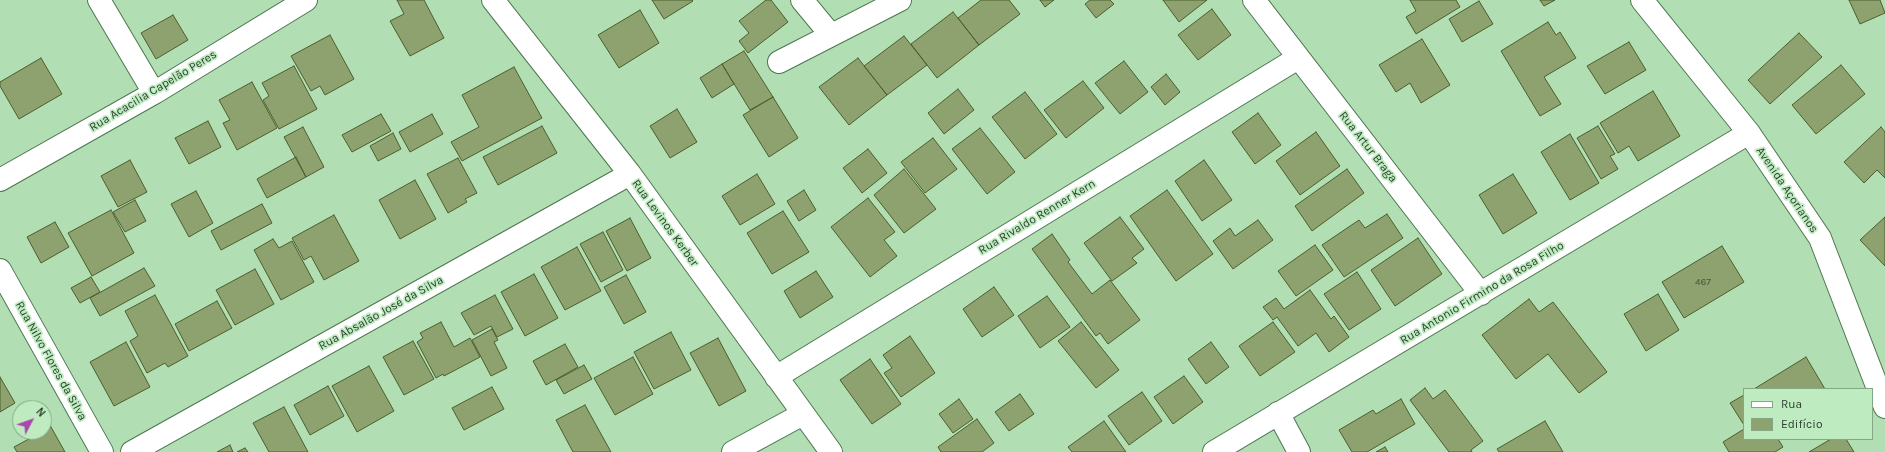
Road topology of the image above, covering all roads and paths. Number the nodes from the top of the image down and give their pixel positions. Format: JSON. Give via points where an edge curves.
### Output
{"nodes":[{"id":1,"x":99,"y":0,"type":"edge"},
{"id":2,"x":306,"y":0,"type":"edge"},
{"id":3,"x":493,"y":0,"type":"edge"},
{"id":4,"x":802,"y":0,"type":"edge"},
{"id":5,"x":900,"y":0,"type":"edge"},
{"id":6,"x":1254,"y":0,"type":"edge"},
{"id":7,"x":1642,"y":0,"type":"edge"},
{"id":8,"x":831,"y":35,"type":"junction"},
{"id":9,"x":1298,"y":58,"type":"junction"},
{"id":10,"x":779,"y":62,"type":"dead end"},
{"id":11,"x":154,"y":92,"type":"junction"},
{"id":12,"x":1749,"y":133,"type":"junction"},
{"id":13,"x":630,"y":174,"type":"junction"},
{"id":14,"x":0,"y":180,"type":"edge"},
{"id":15,"x":0,"y":270,"type":"edge"},
{"id":16,"x":1481,"y":294,"type":"junction"},
{"id":17,"x":776,"y":377,"type":"junction"},
{"id":18,"x":1885,"y":407,"type":"edge"},
{"id":19,"x":1278,"y":413,"type":"junction"},
{"id":20,"x":803,"y":414,"type":"junction"},
{"id":21,"x":102,"y":452,"type":"edge"},
{"id":22,"x":132,"y":452,"type":"edge"},
{"id":23,"x":733,"y":452,"type":"edge"},
{"id":24,"x":830,"y":452,"type":"edge"},
{"id":25,"x":1214,"y":452,"type":"edge"},
{"id":26,"x":1299,"y":452,"type":"edge"}],
"edges":[{"from":1,"to":11,"type":"street"},
{"from":2,"to":11,"type":"street","name":"Rua Acacilia Capelão Peres"},
{"from":3,"to":13,"type":"street","name":"Rua Levinos Kerber"},
{"from":4,"to":8,"type":"street"},
{"from":5,"to":8,"type":"street"},
{"from":6,"to":9,"type":"street","name":"Rua Artur Braga"},
{"from":7,"to":12,"type":"street","name":"Avenida Açorianos"},
{"from":8,"to":10,"type":"street"},
{"from":9,"to":16,"type":"street","name":"Rua Artur Braga"},
{"from":9,"to":17,"type":"street","name":"Rua Rivaldo Renner Kern"},
{"from":11,"to":14,"type":"street","name":"Rua Acacilia Capelão Peres"},
{"from":12,"to":16,"type":"street","name":"Rua Antonio Firmino da Rosa Filho"},
{"from":12,"to":18,"type":"street","name":"Avenida Açorianos","via":[[1820,238]]},
{"from":13,"to":17,"type":"street","name":"Rua Levinos Kerber"},
{"from":13,"to":22,"type":"street","name":"Rua Absalão José da Silva"},
{"from":15,"to":21,"type":"street","name":"Rua Nilvo Flores da Silva"},
{"from":16,"to":19,"type":"street","name":"Rua Antonio Firmino da Rosa Filho"},
{"from":17,"to":20,"type":"street","name":"Rua Levinos Kerber"},
{"from":19,"to":25,"type":"street","name":"Rua Antonio Firmino da Rosa Filho"},
{"from":19,"to":26,"type":"street"},
{"from":20,"to":23,"type":"street"},
{"from":20,"to":24,"type":"street","name":"Rua Levinos Kerber"}]}
